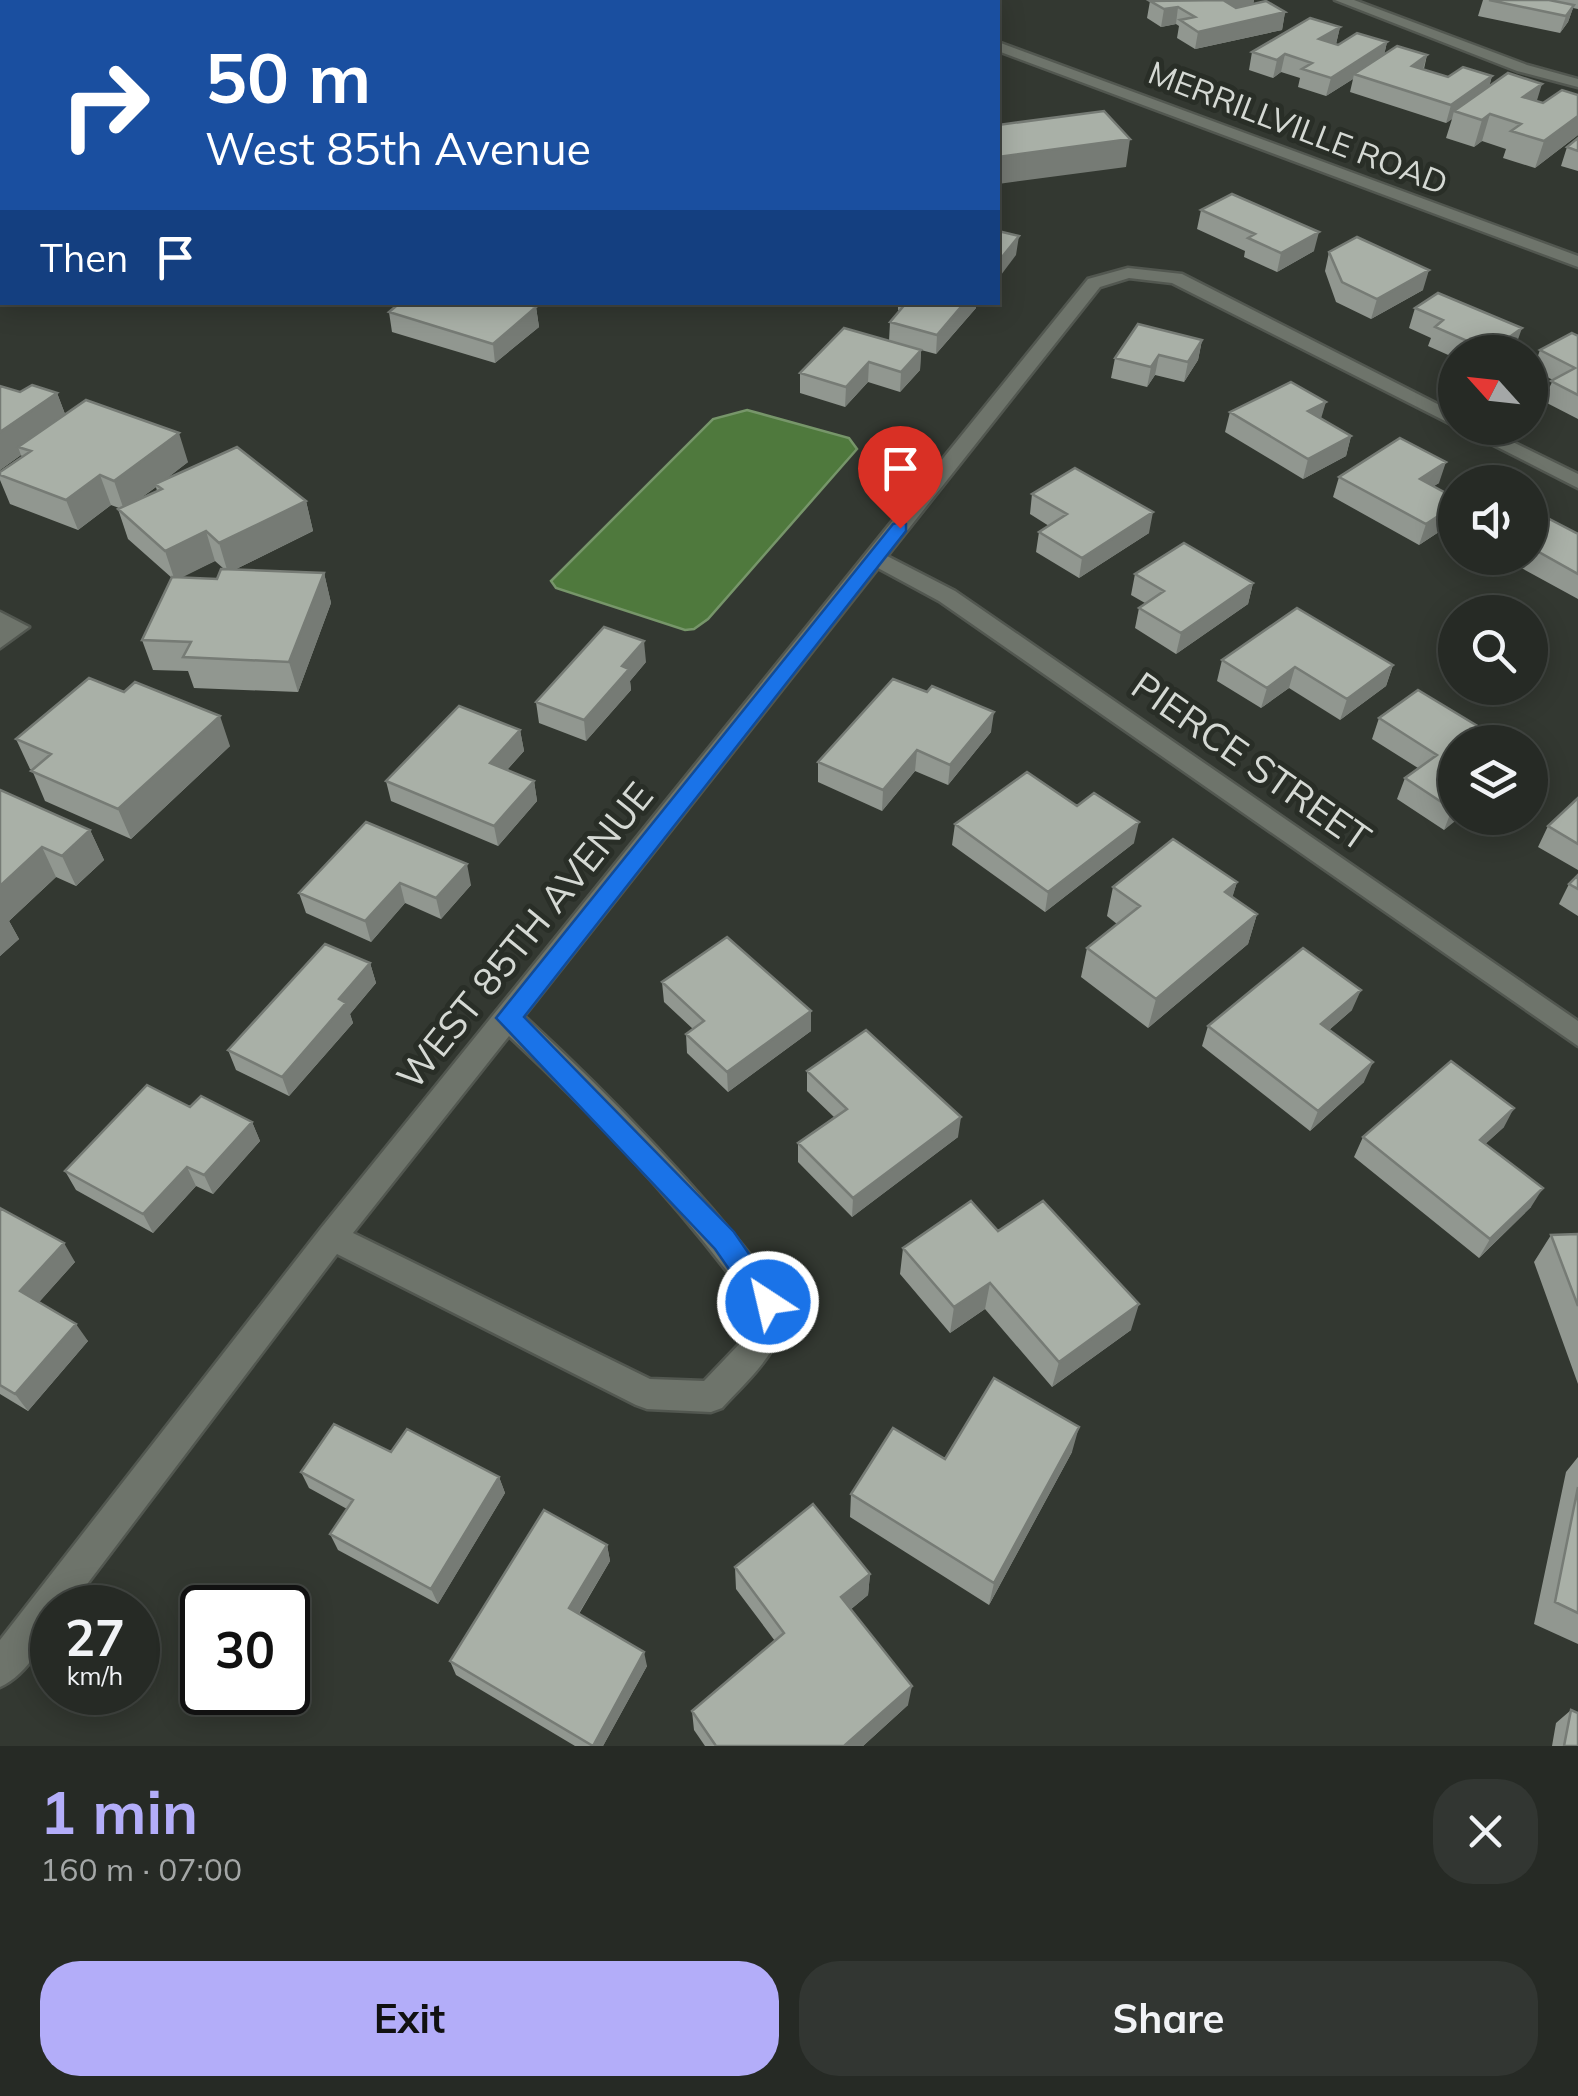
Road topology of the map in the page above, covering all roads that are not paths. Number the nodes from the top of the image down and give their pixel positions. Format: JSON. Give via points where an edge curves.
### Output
{"nodes":[{"id":1,"x":1342,"y":0,"type":"edge"},
{"id":2,"x":1000,"y":47,"type":"edge"},
{"id":3,"x":1578,"y":83,"type":"edge"},
{"id":4,"x":1578,"y":262,"type":"edge"},
{"id":5,"x":1438,"y":411,"type":"edge"},
{"id":6,"x":1504,"y":445,"type":"edge"},
{"id":7,"x":1578,"y":482,"type":"edge"},
{"id":8,"x":875,"y":558,"type":"junction"},
{"id":9,"x":509,"y":1018,"type":"junction"},
{"id":10,"x":1578,"y":1035,"type":"edge"},
{"id":11,"x":332,"y":1237,"type":"junction"},
{"id":12,"x":0,"y":1669,"type":"edge"}],
"edges":[{"from":1,"to":3,"type":"street"},
{"from":2,"to":4,"type":"street","name":"MERRILLVILLE ROAD"},
{"from":5,"to":8,"type":"street","name":"WEST 85TH AVENUE","via":[[1176,278],[1128,273],[1094,282]]},
{"from":6,"to":7,"type":"street"},
{"from":8,"to":9,"type":"street","name":"WEST 85TH AVENUE"},
{"from":8,"to":10,"type":"street","name":"PIERCE STREET","via":[[947,596]]},
{"from":9,"to":11,"type":"street","name":"WEST 85TH AVENUE"},
{"from":9,"to":11,"type":"street","via":[[724,1240],[768,1302],[761,1344],[712,1397],[647,1394]]},
{"from":11,"to":12,"type":"street","name":"WEST 85TH AVENUE"}]}
